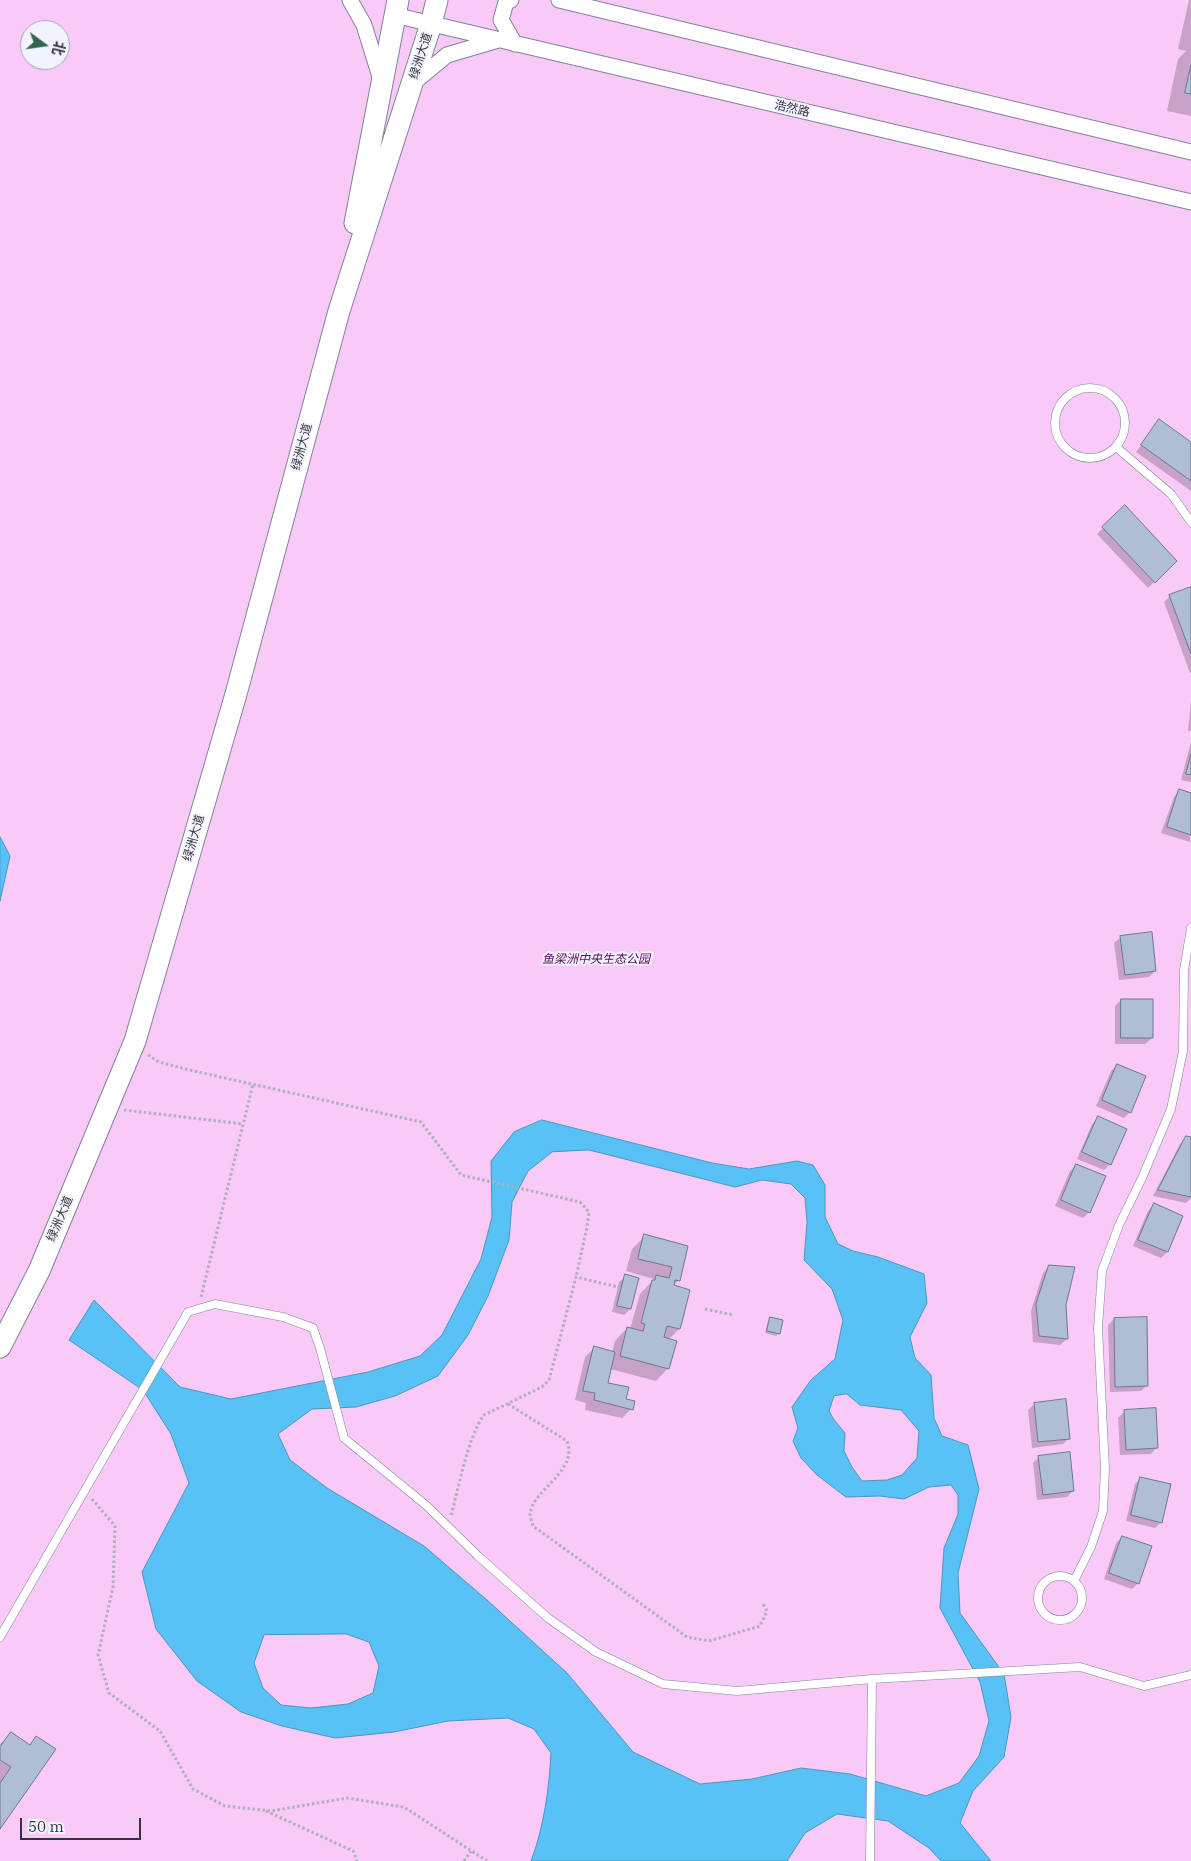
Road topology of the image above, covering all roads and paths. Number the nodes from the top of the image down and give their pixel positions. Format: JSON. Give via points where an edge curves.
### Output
{"nodes":[{"id":1,"x":350,"y":0,"type":"edge"},
{"id":2,"x":437,"y":0,"type":"edge"},
{"id":3,"x":511,"y":0,"type":"edge"},
{"id":4,"x":559,"y":0,"type":"edge"},
{"id":5,"x":396,"y":8,"type":"edge"},
{"id":6,"x":431,"y":24,"type":"junction"},
{"id":7,"x":499,"y":40,"type":"junction"},
{"id":8,"x":515,"y":44,"type":"junction"},
{"id":9,"x":382,"y":82,"type":"junction"},
{"id":10,"x":412,"y":84,"type":"junction"},
{"id":11,"x":1191,"y":152,"type":"edge"},
{"id":12,"x":1191,"y":202,"type":"edge"},
{"id":13,"x":339,"y":311,"type":"junction"},
{"id":14,"x":1116,"y":446,"type":"junction"},
{"id":15,"x":1191,"y":522,"type":"edge"},
{"id":16,"x":1191,"y":928,"type":"edge"},
{"id":17,"x":133,"y":1046,"type":"junction"},
{"id":18,"x":253,"y":1084,"type":"junction"},
{"id":19,"x":106,"y":1108,"type":"junction"},
{"id":20,"x":243,"y":1124,"type":"junction"},
{"id":21,"x":576,"y":1276,"type":"junction"},
{"id":22,"x":622,"y":1288,"type":"dead end"},
{"id":23,"x":198,"y":1309,"type":"junction"},
{"id":24,"x":706,"y":1309,"type":"dead end"},
{"id":25,"x":733,"y":1315,"type":"dead end"},
{"id":26,"x":0,"y":1347,"type":"edge"},
{"id":27,"x":508,"y":1404,"type":"junction"},
{"id":28,"x":85,"y":1491,"type":"junction"},
{"id":29,"x":448,"y":1527,"type":"junction"},
{"id":30,"x":1074,"y":1581,"type":"junction"},
{"id":31,"x":762,"y":1602,"type":"dead end"},
{"id":32,"x":0,"y":1637,"type":"edge"},
{"id":33,"x":1191,"y":1675,"type":"edge"},
{"id":34,"x":872,"y":1679,"type":"junction"},
{"id":35,"x":263,"y":1810,"type":"junction"},
{"id":36,"x":471,"y":1851,"type":"junction"},
{"id":37,"x":357,"y":1861,"type":"edge"},
{"id":38,"x":464,"y":1861,"type":"edge"},
{"id":39,"x":487,"y":1861,"type":"edge"},
{"id":40,"x":870,"y":1861,"type":"edge"}],
"edges":[{"from":1,"to":9,"type":"street","via":[[364,25]]},
{"from":2,"to":6,"type":"main road","name":"绿洲大道"},
{"from":3,"to":8,"type":"street","via":[[506,2],[501,20]]},
{"from":4,"to":11,"type":"street"},
{"from":5,"to":6,"type":"street","name":"浩然路"},
{"from":5,"to":9,"type":"main road","name":"绿洲大道"},
{"from":6,"to":7,"type":"street","name":"浩然路"},
{"from":6,"to":10,"type":"main road","name":"绿洲大道"},
{"from":7,"to":8,"type":"street","name":"浩然路"},
{"from":7,"to":10,"type":"street","via":[[447,55]]},
{"from":8,"to":12,"type":"street","name":"浩然路"},
{"from":9,"to":13,"type":"main road","name":"绿洲大道"},
{"from":10,"to":13,"type":"main road","name":"绿洲大道"},
{"from":13,"to":17,"type":"main road","name":"绿洲大道","via":[[236,694]]},
{"from":14,"to":14,"type":"lane","via":[[1122,437],[1124,414],[1111,395],[1100,389],[1078,390],[1060,405],[1056,416],[1059,438],[1074,454],[1091,457],[1107,454]]},
{"from":14,"to":15,"type":"lane","via":[[1171,494]]},
{"from":16,"to":30,"type":"lane","via":[[1184,970],[1183,1051],[1171,1109],[1102,1270],[1098,1328],[1105,1469],[1103,1511],[1091,1547]]},
{"from":17,"to":18,"type":"path","via":[[159,1062]]},
{"from":17,"to":19,"type":"main road","name":"绿洲大道"},
{"from":18,"to":20,"type":"path"},
{"from":18,"to":21,"type":"path","via":[[421,1122],[461,1175],[580,1202],[589,1212]]},
{"from":19,"to":20,"type":"path"},
{"from":19,"to":26,"type":"main road","name":"绿洲大道","via":[[39,1271]]},
{"from":20,"to":23,"type":"path"},
{"from":21,"to":22,"type":"path"},
{"from":21,"to":27,"type":"path","via":[[549,1380],[542,1387]]},
{"from":23,"to":28,"type":"lane","via":[[188,1312]]},
{"from":23,"to":29,"type":"lane","via":[[215,1304],[283,1317],[312,1328],[344,1438]]},
{"from":24,"to":25,"type":"path"},
{"from":27,"to":29,"type":"path","via":[[484,1415],[479,1422]]},
{"from":27,"to":31,"type":"path","via":[[567,1440],[571,1449],[566,1464],[534,1505],[530,1514],[533,1526],[687,1637],[709,1641],[760,1626],[767,1611]]},
{"from":28,"to":32,"type":"lane"},
{"from":28,"to":35,"type":"path","via":[[115,1526],[114,1588],[98,1656],[109,1693],[160,1731],[193,1789],[225,1806]]},
{"from":29,"to":34,"type":"lane","via":[[548,1618],[596,1652],[663,1684],[737,1691]]},
{"from":30,"to":30,"type":"lane","via":[[1068,1577],[1054,1577],[1043,1584],[1038,1604],[1046,1617],[1061,1621],[1080,1609],[1082,1594]]},
{"from":33,"to":34,"type":"lane","via":[[1144,1686],[1080,1667]]},
{"from":34,"to":40,"type":"lane"},
{"from":35,"to":36,"type":"path","via":[[347,1798],[404,1807]]},
{"from":35,"to":37,"type":"path","via":[[353,1851]]},
{"from":36,"to":38,"type":"path"},
{"from":36,"to":39,"type":"path"}]}
